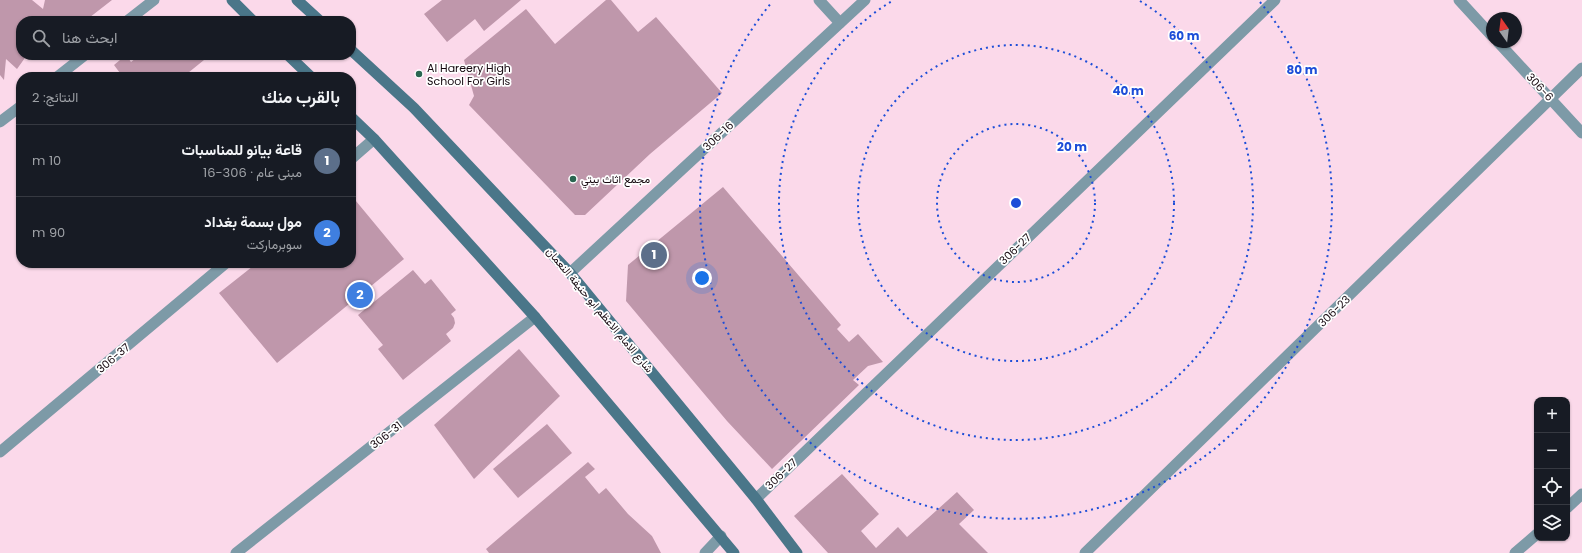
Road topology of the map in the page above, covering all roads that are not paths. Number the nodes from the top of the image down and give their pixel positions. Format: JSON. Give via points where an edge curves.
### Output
{"nodes":[{"id":1,"x":154,"y":0,"type":"edge"},
{"id":2,"x":232,"y":0,"type":"edge"},
{"id":3,"x":297,"y":0,"type":"edge"},
{"id":4,"x":819,"y":0,"type":"edge"},
{"id":5,"x":865,"y":0,"type":"edge"},
{"id":6,"x":1275,"y":0,"type":"edge"},
{"id":7,"x":1459,"y":0,"type":"edge"},
{"id":8,"x":133,"y":16,"type":"edge"},
{"id":9,"x":248,"y":16,"type":"edge"},
{"id":10,"x":315,"y":16,"type":"edge"},
{"id":11,"x":840,"y":23,"type":"junction"},
{"id":12,"x":1486,"y":29,"type":"edge"},
{"id":13,"x":1503,"y":48,"type":"edge"},
{"id":14,"x":356,"y":55,"type":"edge"},
{"id":15,"x":79,"y":60,"type":"edge"},
{"id":16,"x":293,"y":60,"type":"edge"},
{"id":17,"x":1582,"y":68,"type":"edge"},
{"id":18,"x":63,"y":72,"type":"edge"},
{"id":19,"x":305,"y":72,"type":"edge"},
{"id":20,"x":1551,"y":100,"type":"junction"},
{"id":21,"x":16,"y":110,"type":"edge"},
{"id":22,"x":0,"y":122,"type":"edge"},
{"id":23,"x":356,"y":122,"type":"edge"},
{"id":24,"x":1582,"y":133,"type":"edge"},
{"id":25,"x":374,"y":139,"type":"junction"},
{"id":26,"x":356,"y":155,"type":"edge"},
{"id":27,"x":220,"y":268,"type":"edge"},
{"id":28,"x":570,"y":272,"type":"junction"},
{"id":29,"x":535,"y":317,"type":"junction"},
{"id":30,"x":0,"y":452,"type":"edge"},
{"id":31,"x":1582,"y":494,"type":"edge"},
{"id":32,"x":756,"y":499,"type":"junction"},
{"id":33,"x":1570,"y":505,"type":"edge"},
{"id":34,"x":721,"y":536,"type":"junction"},
{"id":35,"x":1534,"y":537,"type":"edge"},
{"id":36,"x":236,"y":553,"type":"edge"},
{"id":37,"x":705,"y":553,"type":"edge"},
{"id":38,"x":734,"y":553,"type":"edge"},
{"id":39,"x":797,"y":553,"type":"edge"},
{"id":40,"x":1085,"y":553,"type":"edge"},
{"id":41,"x":1515,"y":553,"type":"edge"}],
"edges":[{"from":1,"to":8,"type":"street"},
{"from":2,"to":9,"type":"main road"},
{"from":3,"to":10,"type":"main road"},
{"from":4,"to":11,"type":"street"},
{"from":5,"to":11,"type":"street","name":"306-16"},
{"from":6,"to":32,"type":"street","name":"306-27"},
{"from":7,"to":12,"type":"street"},
{"from":11,"to":28,"type":"street","name":"306-16"},
{"from":13,"to":20,"type":"street","name":"306-6"},
{"from":14,"to":28,"type":"main road","name":"شارع الامام الاعظم ابو حنيفة النعمان","via":[[414,108]]},
{"from":15,"to":18,"type":"street"},
{"from":16,"to":19,"type":"main road"},
{"from":17,"to":20,"type":"street","name":"306-23"},
{"from":20,"to":24,"type":"street","name":"306-6"},
{"from":20,"to":40,"type":"street","name":"306-23"},
{"from":21,"to":22,"type":"street"},
{"from":23,"to":25,"type":"main road"},
{"from":25,"to":26,"type":"street"},
{"from":25,"to":29,"type":"main road"},
{"from":27,"to":30,"type":"street","name":"306-37"},
{"from":28,"to":32,"type":"main road","name":"شارع الامام الاعظم ابو حنيفة النعمان"},
{"from":29,"to":34,"type":"main road"},
{"from":29,"to":36,"type":"street","name":"306-31"},
{"from":31,"to":33,"type":"street"},
{"from":32,"to":39,"type":"main road","name":"شارع الامام الاعظم ابو حنيفة النعمان"},
{"from":34,"to":37,"type":"street"},
{"from":34,"to":38,"type":"main road"},
{"from":35,"to":41,"type":"street"}]}
